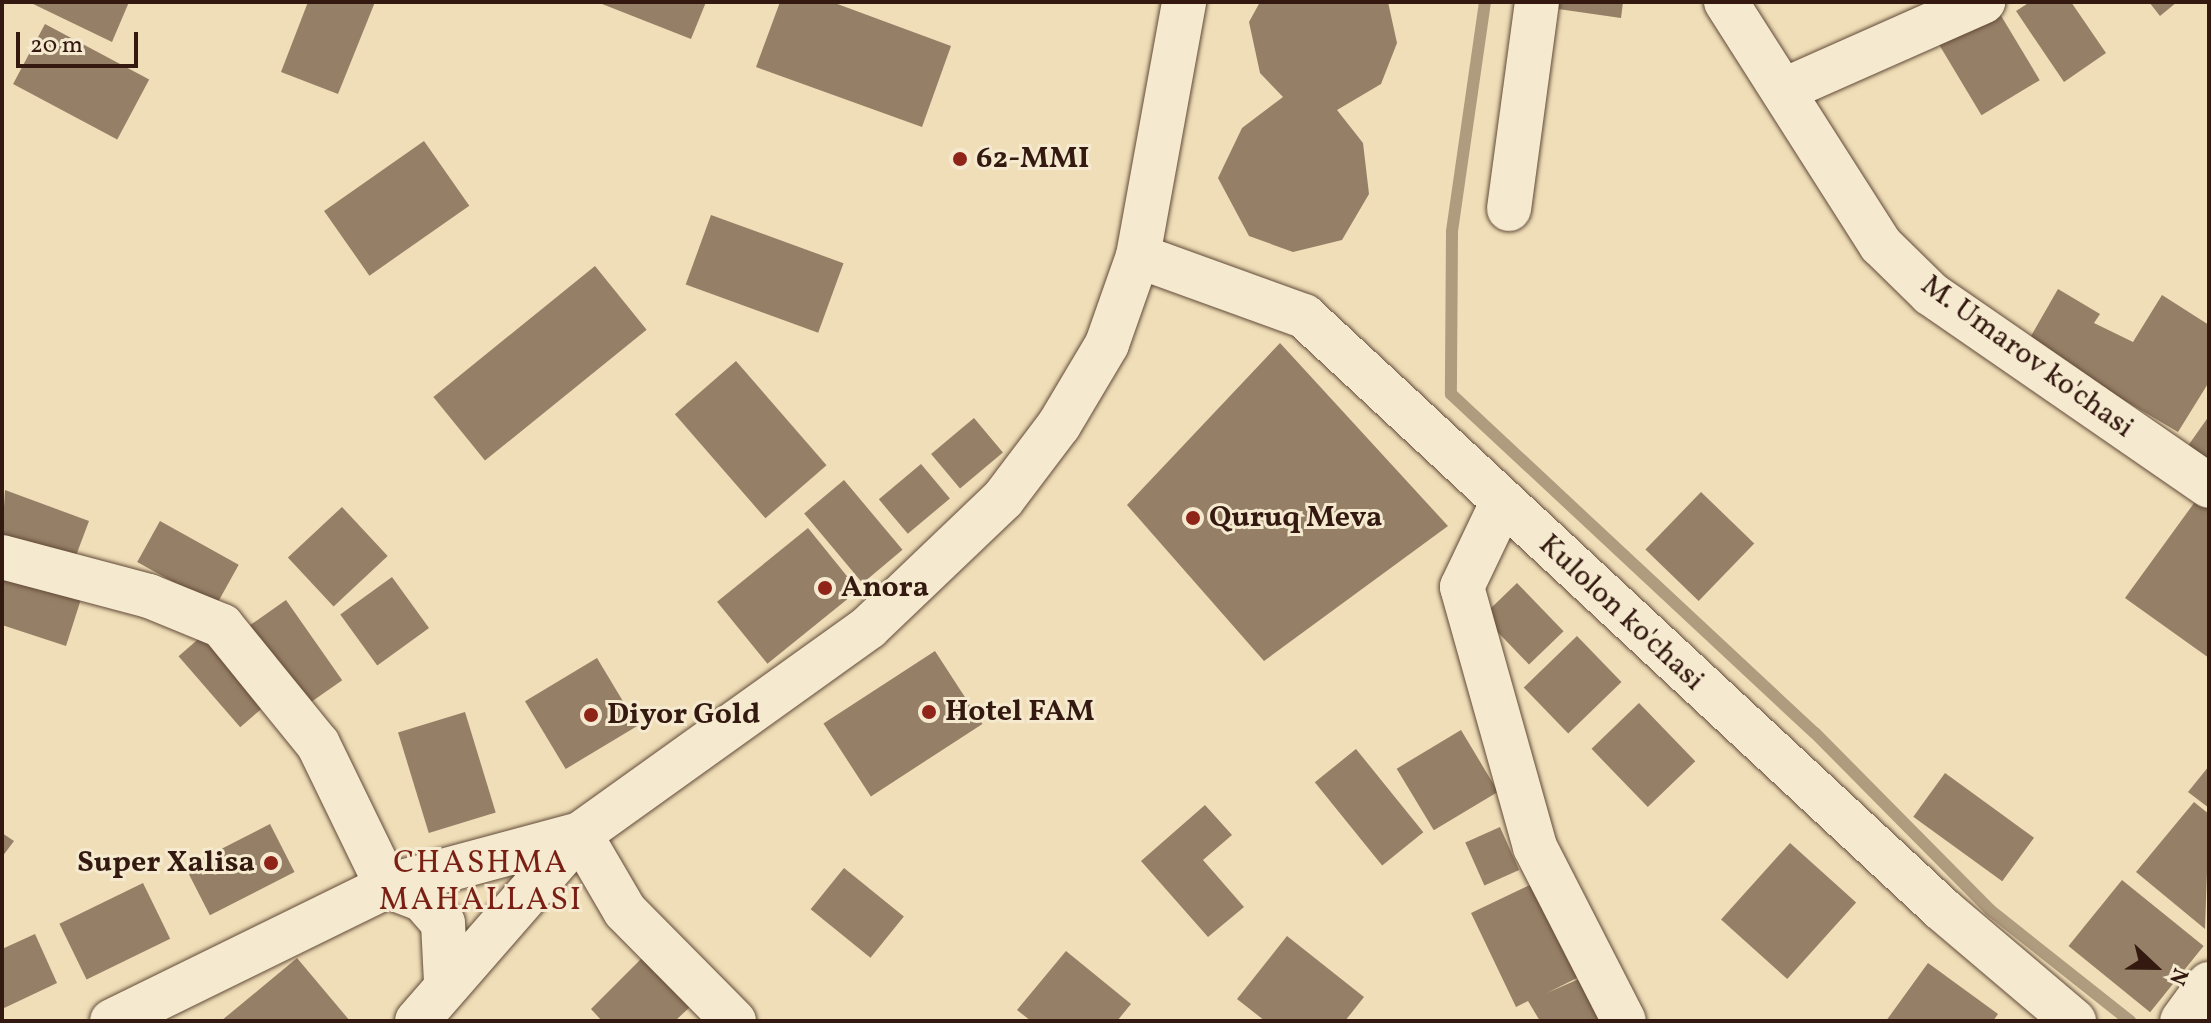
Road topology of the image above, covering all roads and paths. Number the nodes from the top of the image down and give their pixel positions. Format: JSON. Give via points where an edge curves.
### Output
{"nodes":[{"id":1,"x":1184,"y":2,"type":"edge"},
{"id":2,"x":1537,"y":2,"type":"edge"},
{"id":3,"x":1726,"y":2,"type":"edge"},
{"id":4,"x":1983,"y":2,"type":"edge"},
{"id":5,"x":1784,"y":90,"type":"junction"},
{"id":6,"x":1509,"y":209,"type":"dead end"},
{"id":7,"x":1138,"y":256,"type":"junction"},
{"id":8,"x":2209,"y":486,"type":"edge"},
{"id":9,"x":1502,"y":503,"type":"junction"},
{"id":10,"x":2,"y":557,"type":"edge"},
{"id":11,"x":580,"y":834,"type":"junction"},
{"id":12,"x":387,"y":886,"type":"junction"},
{"id":13,"x":446,"y":982,"type":"junction"},
{"id":14,"x":2209,"y":984,"type":"edge"},
{"id":15,"x":112,"y":1021,"type":"edge"},
{"id":16,"x":417,"y":1021,"type":"edge"},
{"id":17,"x":734,"y":1021,"type":"edge"},
{"id":18,"x":1624,"y":1021,"type":"edge"},
{"id":19,"x":2074,"y":1021,"type":"edge"},
{"id":20,"x":2182,"y":1021,"type":"edge"}],
"edges":[{"from":1,"to":7,"type":"main road"},
{"from":2,"to":6,"type":"main road"},
{"from":3,"to":5,"type":"main road","name":"M. Umarov ko'chasi"},
{"from":4,"to":5,"type":"main road"},
{"from":5,"to":8,"type":"main road","name":"M. Umarov ko'chasi","via":[[1881,245],[1931,294]]},
{"from":7,"to":9,"type":"main road","name":"Kulolon ko'chasi","via":[[1304,316]]},
{"from":7,"to":11,"type":"main road","via":[[1107,344],[1059,425],[1003,499],[804,678]]},
{"from":9,"to":18,"type":"main road","via":[[1462,587],[1535,847]]},
{"from":9,"to":19,"type":"main road","name":"Kulolon ko'chasi"},
{"from":10,"to":12,"type":"main road","via":[[149,596],[222,626],[318,744]]},
{"from":11,"to":12,"type":"main road"},
{"from":11,"to":13,"type":"main road"},
{"from":11,"to":17,"type":"main road","via":[[625,911]]},
{"from":12,"to":13,"type":"main road","via":[[435,910],[443,923]]},
{"from":12,"to":15,"type":"main road"},
{"from":13,"to":16,"type":"main road"},
{"from":14,"to":20,"type":"main road"}]}
